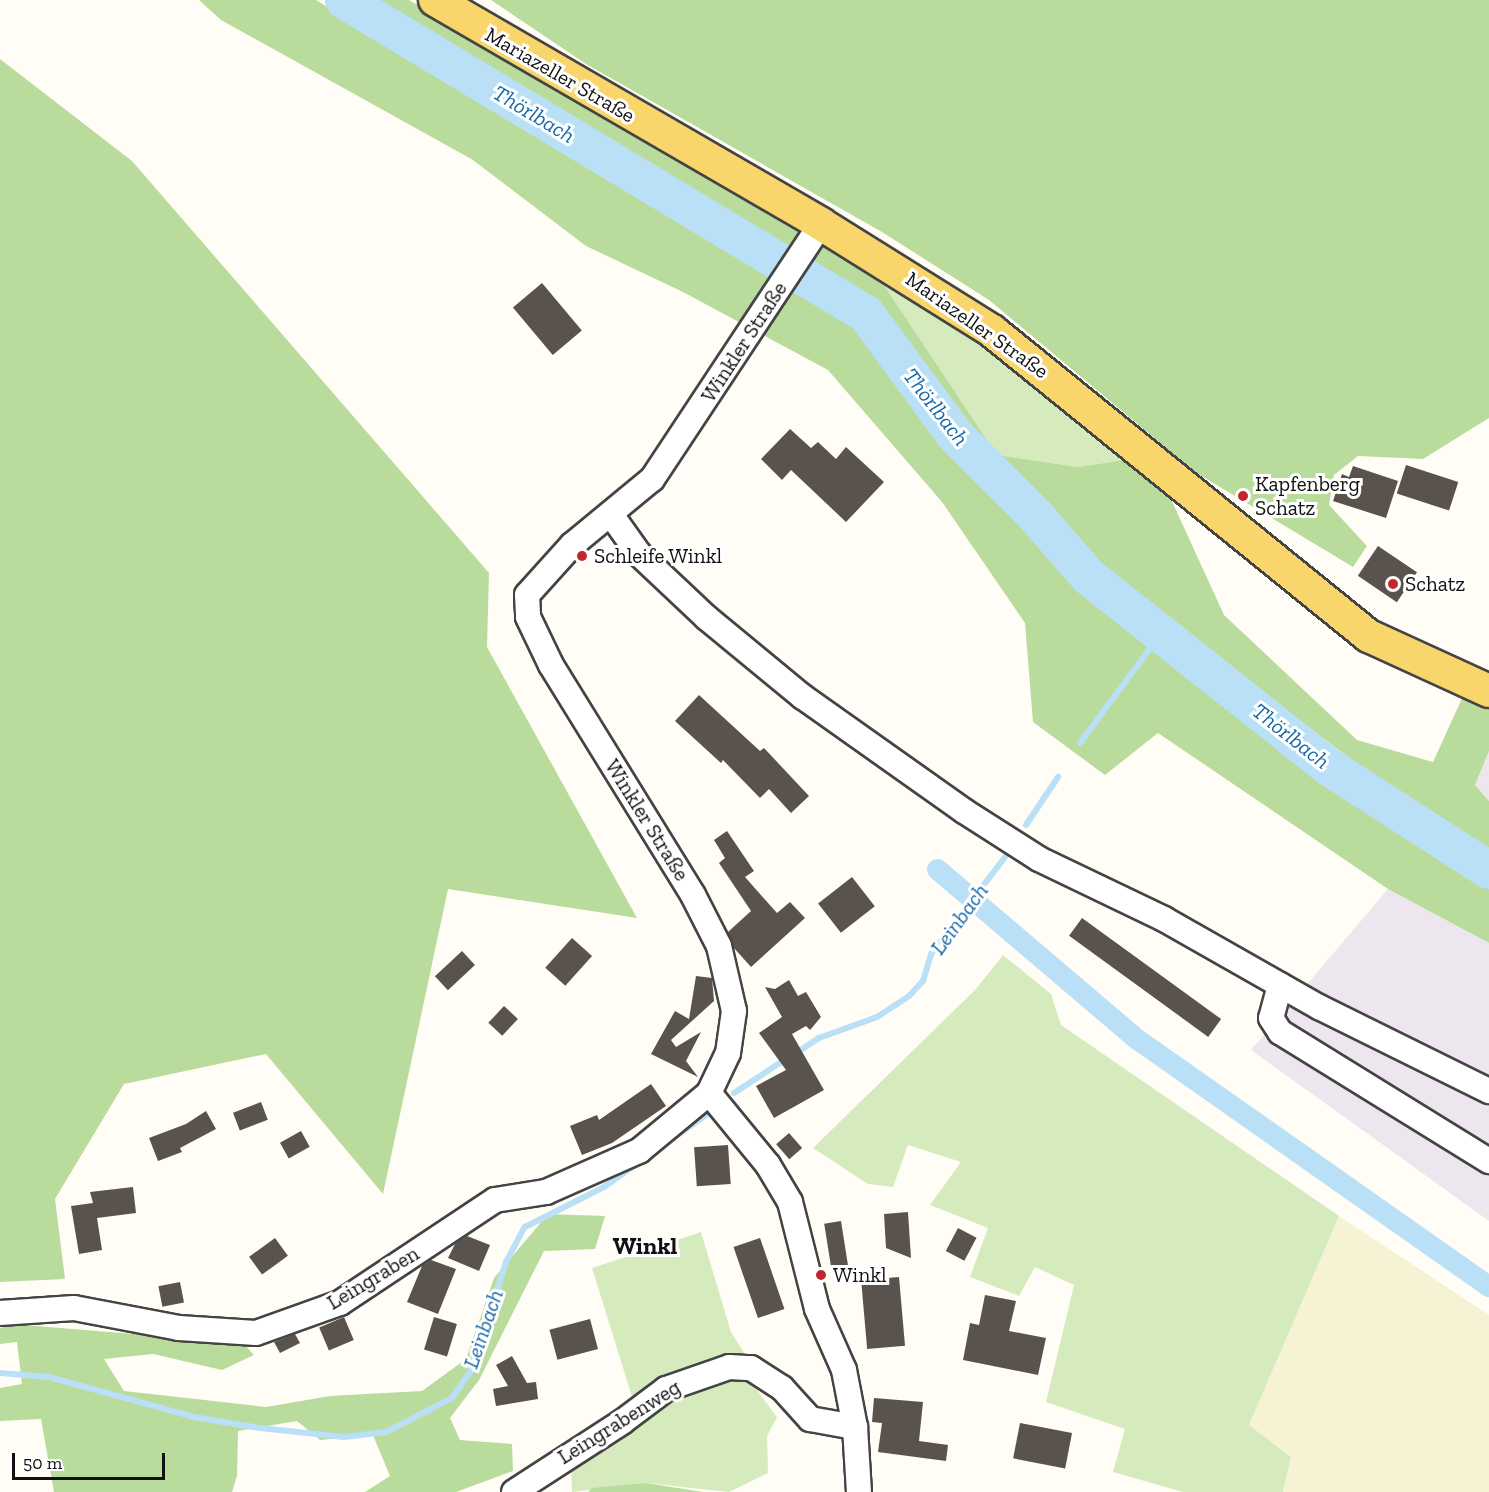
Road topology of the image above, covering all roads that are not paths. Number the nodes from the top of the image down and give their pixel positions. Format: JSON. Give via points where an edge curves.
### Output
{"nodes":[{"id":1,"x":435,"y":0,"type":"edge"},
{"id":2,"x":818,"y":229,"type":"junction"},
{"id":3,"x":612,"y":516,"type":"junction"},
{"id":4,"x":1489,"y":691,"type":"edge"},
{"id":5,"x":1280,"y":985,"type":"junction"},
{"id":6,"x":1489,"y":1091,"type":"edge"},
{"id":7,"x":709,"y":1093,"type":"junction"},
{"id":8,"x":1489,"y":1161,"type":"edge"},
{"id":9,"x":0,"y":1313,"type":"edge"},
{"id":10,"x":855,"y":1427,"type":"junction"},
{"id":11,"x":514,"y":1492,"type":"edge"},
{"id":12,"x":858,"y":1492,"type":"edge"}],
"edges":[{"from":1,"to":2,"type":"main road","name":"Mariazeller Straße"},
{"from":2,"to":3,"type":"street","name":"Winkler Straße","via":[[652,479]]},
{"from":2,"to":4,"type":"main road","name":"Mariazeller Straße","via":[[992,331],[1369,636]]},
{"from":3,"to":5,"type":"street","via":[[639,554],[707,618],[888,760],[1039,859],[1164,919]]},
{"from":3,"to":7,"type":"street","name":"Winkler Straße","via":[[572,545],[527,595],[528,617],[551,665],[693,895],[719,946],[734,1011],[728,1053]]},
{"from":5,"to":6,"type":"street"},
{"from":5,"to":8,"type":"street","via":[[1271,1018],[1280,1032]]},
{"from":7,"to":9,"type":"street","name":"Leingraben","via":[[639,1151],[546,1191],[495,1200],[340,1303],[256,1334],[179,1328],[74,1308]]},
{"from":7,"to":10,"type":"street","via":[[768,1165],[790,1202],[817,1309],[844,1370]]},
{"from":10,"to":11,"type":"street","name":"Leingrabenweg","via":[[810,1419],[782,1388],[751,1368],[729,1367],[666,1389]]},
{"from":10,"to":12,"type":"street"}]}
